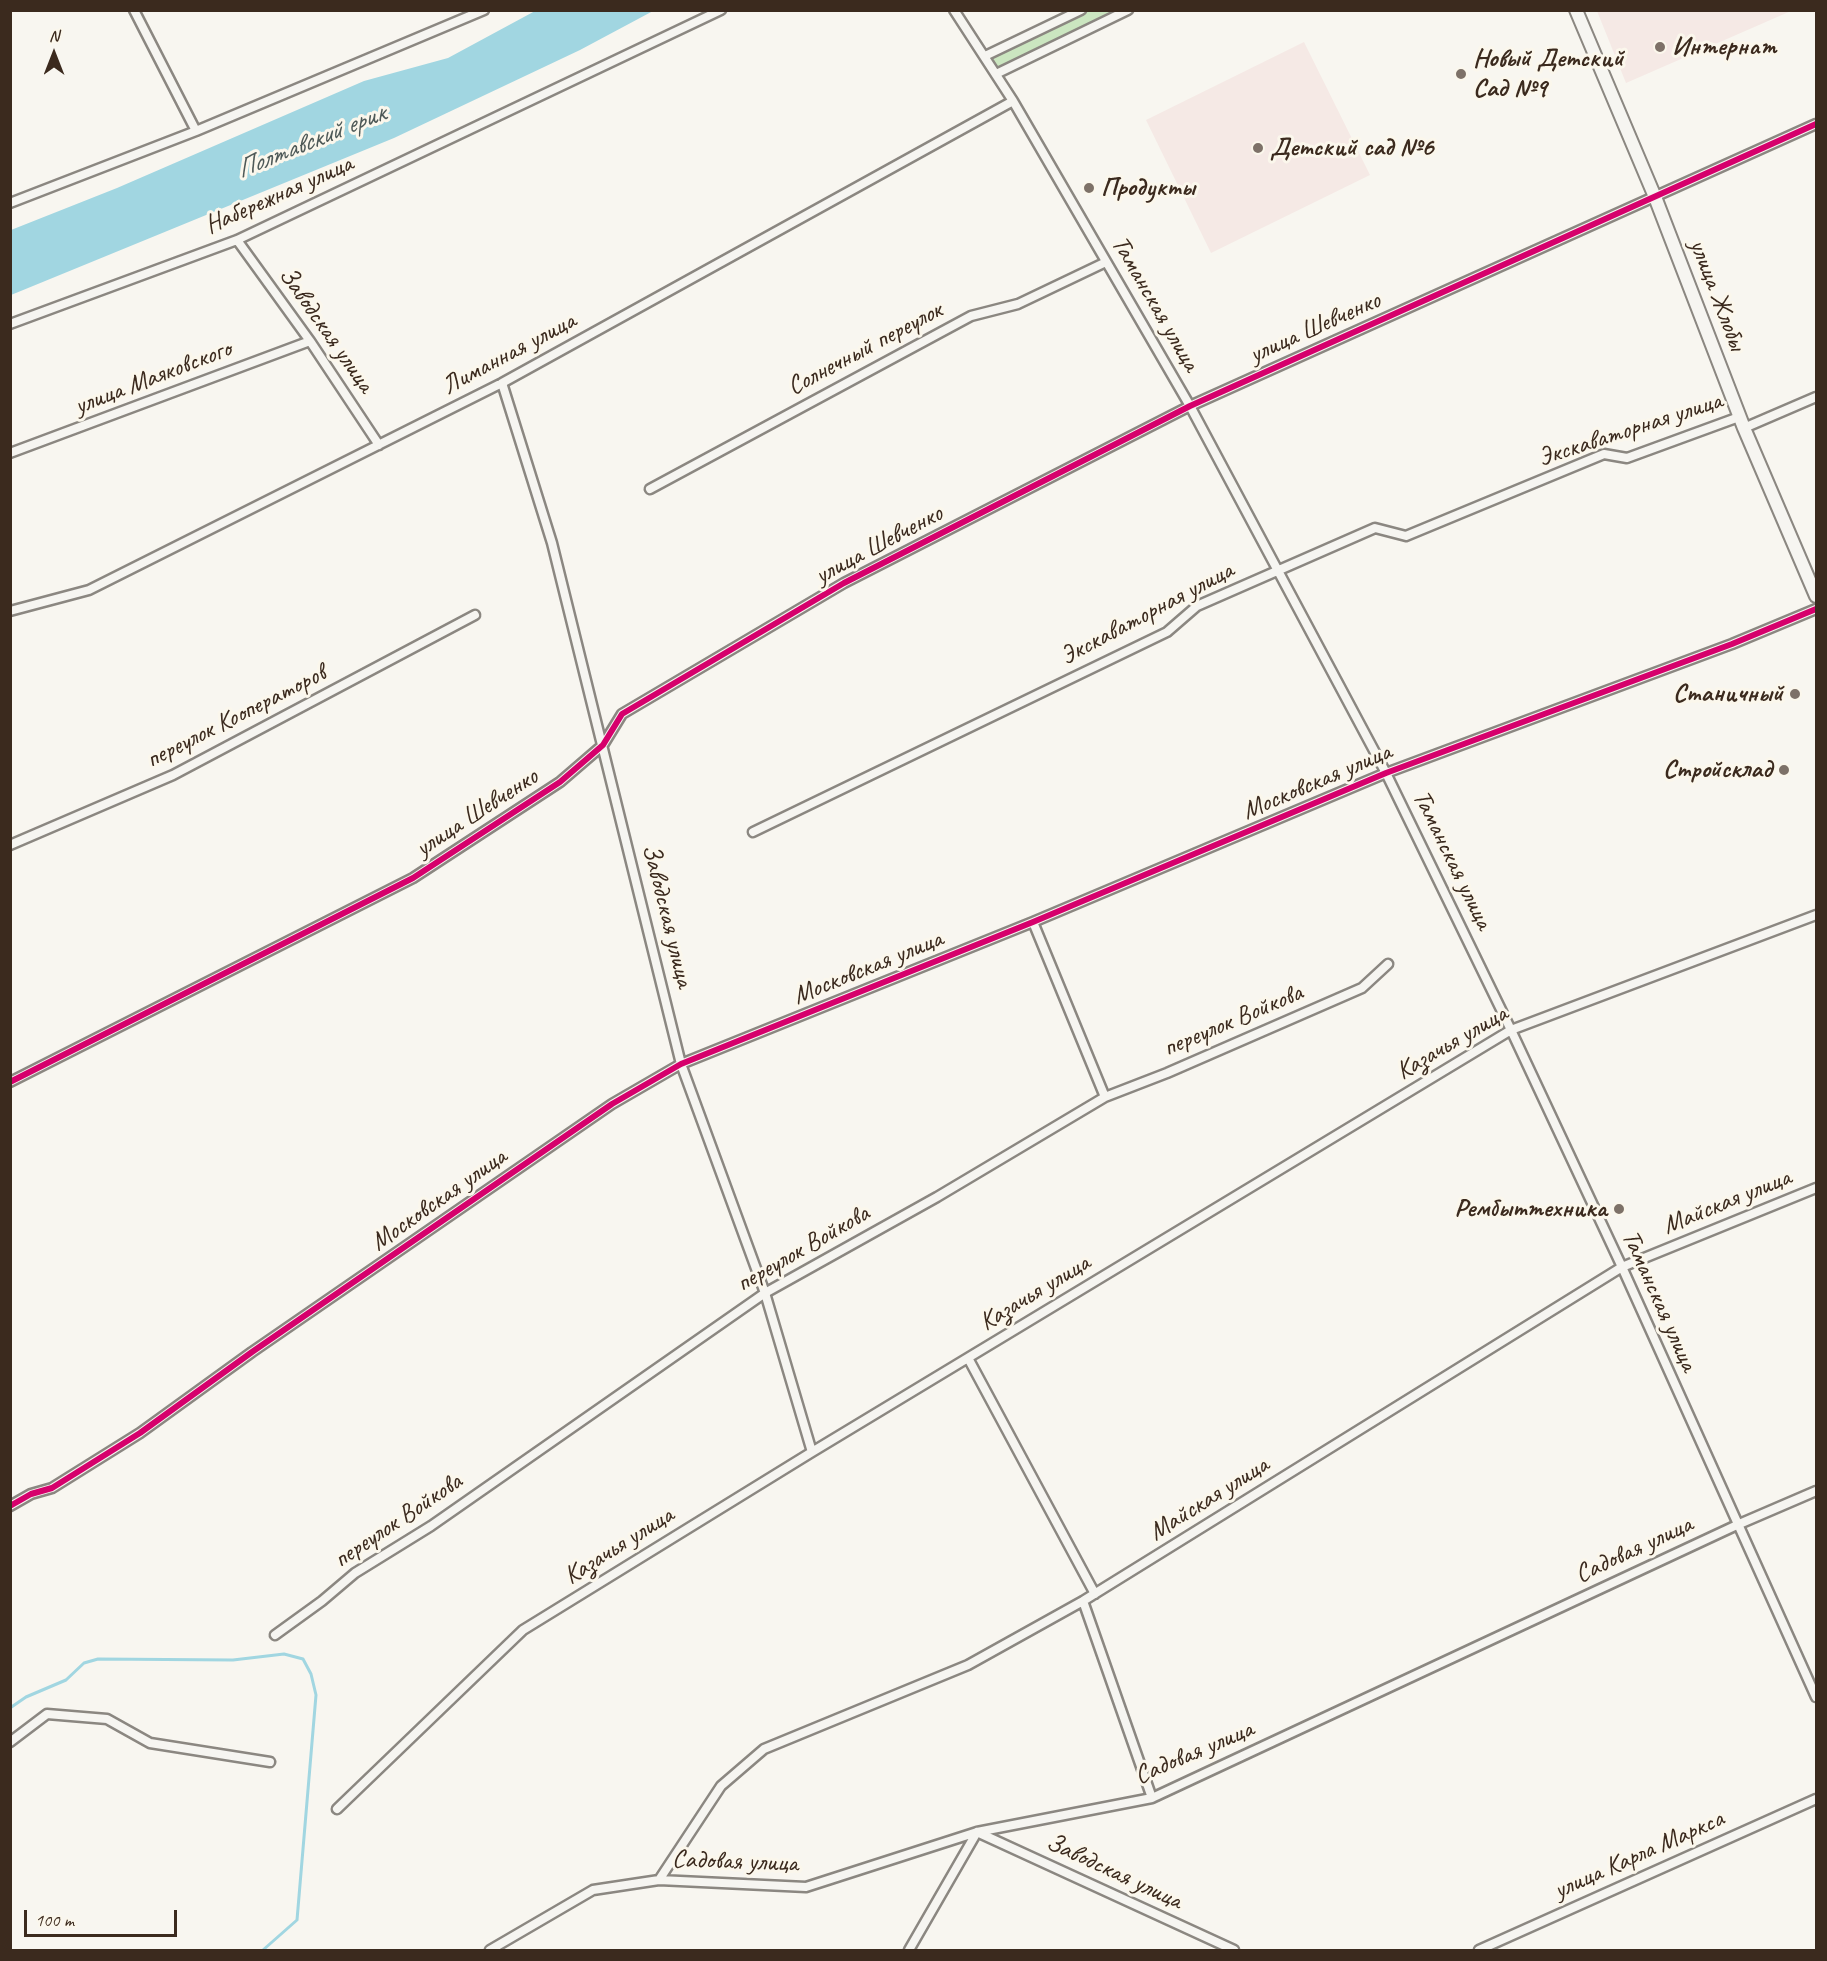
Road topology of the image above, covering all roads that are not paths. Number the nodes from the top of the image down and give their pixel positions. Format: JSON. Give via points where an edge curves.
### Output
{"nodes":[{"id":1,"x":134,"y":10,"type":"edge"},
{"id":2,"x":484,"y":10,"type":"edge"},
{"id":3,"x":721,"y":10,"type":"edge"},
{"id":4,"x":954,"y":10,"type":"edge"},
{"id":5,"x":1081,"y":10,"type":"edge"},
{"id":6,"x":1128,"y":10,"type":"edge"},
{"id":7,"x":1576,"y":10,"type":"edge"},
{"id":8,"x":985,"y":57,"type":"junction"},
{"id":9,"x":996,"y":74,"type":"junction"},
{"id":10,"x":1013,"y":101,"type":"junction"},
{"id":11,"x":1816,"y":124,"type":"edge"},
{"id":12,"x":196,"y":131,"type":"junction"},
{"id":13,"x":1655,"y":197,"type":"junction"},
{"id":14,"x":10,"y":203,"type":"edge"},
{"id":15,"x":237,"y":240,"type":"junction"},
{"id":16,"x":1106,"y":262,"type":"junction"},
{"id":17,"x":10,"y":324,"type":"edge"},
{"id":18,"x":310,"y":341,"type":"junction"},
{"id":19,"x":502,"y":383,"type":"junction"},
{"id":20,"x":1816,"y":397,"type":"edge"},
{"id":21,"x":1190,"y":406,"type":"junction"},
{"id":22,"x":1741,"y":422,"type":"junction"},
{"id":23,"x":379,"y":445,"type":"junction"},
{"id":24,"x":10,"y":453,"type":"edge"},
{"id":25,"x":650,"y":489,"type":"dead end"},
{"id":26,"x":1279,"y":570,"type":"junction"},
{"id":27,"x":1816,"y":596,"type":"edge"},
{"id":28,"x":1816,"y":609,"type":"edge"},
{"id":29,"x":10,"y":611,"type":"edge"},
{"id":30,"x":475,"y":615,"type":"dead end"},
{"id":31,"x":603,"y":745,"type":"junction"},
{"id":32,"x":1386,"y":773,"type":"junction"},
{"id":33,"x":753,"y":832,"type":"dead end"},
{"id":34,"x":10,"y":844,"type":"edge"},
{"id":35,"x":1816,"y":915,"type":"edge"},
{"id":36,"x":1033,"y":922,"type":"junction"},
{"id":37,"x":1388,"y":964,"type":"dead end"},
{"id":38,"x":1511,"y":1030,"type":"junction"},
{"id":39,"x":681,"y":1064,"type":"junction"},
{"id":40,"x":10,"y":1082,"type":"edge"},
{"id":41,"x":1105,"y":1096,"type":"junction"},
{"id":42,"x":1816,"y":1188,"type":"edge"},
{"id":43,"x":1622,"y":1267,"type":"junction"},
{"id":44,"x":765,"y":1293,"type":"junction"},
{"id":45,"x":968,"y":1358,"type":"junction"},
{"id":46,"x":813,"y":1452,"type":"junction"},
{"id":47,"x":1816,"y":1491,"type":"edge"},
{"id":48,"x":10,"y":1506,"type":"edge"},
{"id":49,"x":1737,"y":1525,"type":"junction"},
{"id":50,"x":1095,"y":1594,"type":"junction"},
{"id":51,"x":1083,"y":1601,"type":"junction"},
{"id":52,"x":275,"y":1635,"type":"dead end"},
{"id":53,"x":1816,"y":1697,"type":"edge"},
{"id":54,"x":10,"y":1742,"type":"edge"},
{"id":55,"x":270,"y":1762,"type":"dead end"},
{"id":56,"x":1152,"y":1798,"type":"junction"},
{"id":57,"x":1816,"y":1799,"type":"edge"},
{"id":58,"x":337,"y":1809,"type":"dead end"},
{"id":59,"x":977,"y":1832,"type":"junction"},
{"id":60,"x":659,"y":1880,"type":"junction"},
{"id":61,"x":489,"y":1950,"type":"edge"},
{"id":62,"x":909,"y":1950,"type":"edge"},
{"id":63,"x":1234,"y":1950,"type":"edge"},
{"id":64,"x":1479,"y":1950,"type":"edge"}],
"edges":[{"from":1,"to":12,"type":"street"},
{"from":2,"to":12,"type":"street"},
{"from":3,"to":15,"type":"street","name":"Набережная улица"},
{"from":4,"to":8,"type":"street","name":"Таманская улица"},
{"from":5,"to":8,"type":"street"},
{"from":6,"to":9,"type":"street"},
{"from":7,"to":13,"type":"street","name":"улица Жлобы"},
{"from":8,"to":9,"type":"street","name":"Таманская улица"},
{"from":9,"to":10,"type":"street","name":"Таманская улица"},
{"from":10,"to":16,"type":"street","name":"Таманская улица"},
{"from":10,"to":19,"type":"street","name":"Лиманная улица"},
{"from":11,"to":13,"type":"street","name":"улица Шевченко"},
{"from":12,"to":14,"type":"street"},
{"from":13,"to":21,"type":"street","name":"улица Шевченко"},
{"from":13,"to":22,"type":"street","name":"улица Жлобы"},
{"from":15,"to":17,"type":"street","name":"Набережная улица"},
{"from":15,"to":18,"type":"street","name":"Заводская улица"},
{"from":16,"to":21,"type":"street","name":"Таманская улица"},
{"from":16,"to":25,"type":"street","name":"Солнечный переулок","via":[[1018,304],[971,316]]},
{"from":18,"to":23,"type":"street","name":"Заводская улица"},
{"from":18,"to":24,"type":"street","name":"улица Маяковского"},
{"from":19,"to":23,"type":"street","name":"Лиманная улица"},
{"from":19,"to":31,"type":"street","name":"Заводская улица","via":[[552,543]]},
{"from":20,"to":22,"type":"street","name":"Экскаваторная улица"},
{"from":21,"to":26,"type":"street","name":"Таманская улица"},
{"from":21,"to":31,"type":"street","name":"улица Шевченко","via":[[834,589],[622,714]]},
{"from":22,"to":26,"type":"street","name":"Экскаваторная улица","via":[[1627,458],[1604,454],[1406,536],[1375,528]]},
{"from":22,"to":27,"type":"street","name":"улица Жлобы"},
{"from":23,"to":29,"type":"street","name":"Лиманная улица","via":[[89,590]]},
{"from":26,"to":32,"type":"street","name":"Таманская улица"},
{"from":26,"to":33,"type":"street","name":"Экскаваторная улица","via":[[1197,606],[1167,632]]},
{"from":28,"to":32,"type":"street","name":"Московская улица"},
{"from":30,"to":34,"type":"street","name":"переулок Кооператоров","via":[[173,774]]},
{"from":31,"to":39,"type":"street","name":"Заводская улица"},
{"from":31,"to":40,"type":"street","name":"улица Шевченко","via":[[560,783],[413,878]]},
{"from":32,"to":36,"type":"street","name":"Московская улица"},
{"from":32,"to":38,"type":"street","name":"Таманская улица"},
{"from":35,"to":38,"type":"street","name":"Казачья улица"},
{"from":36,"to":39,"type":"street","name":"Московская улица"},
{"from":36,"to":41,"type":"street"},
{"from":37,"to":41,"type":"street","name":"переулок Войкова","via":[[1362,988]]},
{"from":38,"to":43,"type":"street","name":"Таманская улица"},
{"from":38,"to":45,"type":"street","name":"Казачья улица"},
{"from":39,"to":44,"type":"street","name":"Заводская улица"},
{"from":39,"to":48,"type":"street","name":"Московская улица","via":[[612,1104],[140,1433],[52,1488]]},
{"from":41,"to":44,"type":"street","name":"переулок Войкова","via":[[937,1197]]},
{"from":42,"to":43,"type":"street","name":"Майская улица"},
{"from":43,"to":49,"type":"street","name":"Таманская улица"},
{"from":43,"to":50,"type":"street","name":"Майская улица"},
{"from":44,"to":46,"type":"street","name":"Заводская улица"},
{"from":44,"to":52,"type":"street","name":"переулок Войкова","via":[[431,1526],[355,1573]]},
{"from":45,"to":46,"type":"street","name":"Казачья улица"},
{"from":45,"to":50,"type":"street"},
{"from":46,"to":58,"type":"street","name":"Казачья улица","via":[[523,1630]]},
{"from":47,"to":49,"type":"street","name":"Садовая улица"},
{"from":49,"to":53,"type":"street","name":"Таманская улица"},
{"from":49,"to":56,"type":"street","name":"Садовая улица"},
{"from":50,"to":51,"type":"street","name":"Майская улица"},
{"from":51,"to":56,"type":"street"},
{"from":51,"to":60,"type":"street","name":"Майская улица","via":[[968,1665],[764,1749],[721,1786]]},
{"from":54,"to":55,"type":"street","via":[[46,1714],[107,1719],[150,1743]]},
{"from":56,"to":59,"type":"street","name":"Садовая улица"},
{"from":57,"to":64,"type":"street","name":"улица Карла Маркса"},
{"from":59,"to":60,"type":"street","name":"Садовая улица","via":[[806,1887]]},
{"from":59,"to":62,"type":"street"},
{"from":59,"to":63,"type":"street","name":"Заводская улица"},
{"from":60,"to":61,"type":"street","name":"Садовая улица","via":[[593,1890]]}]}
